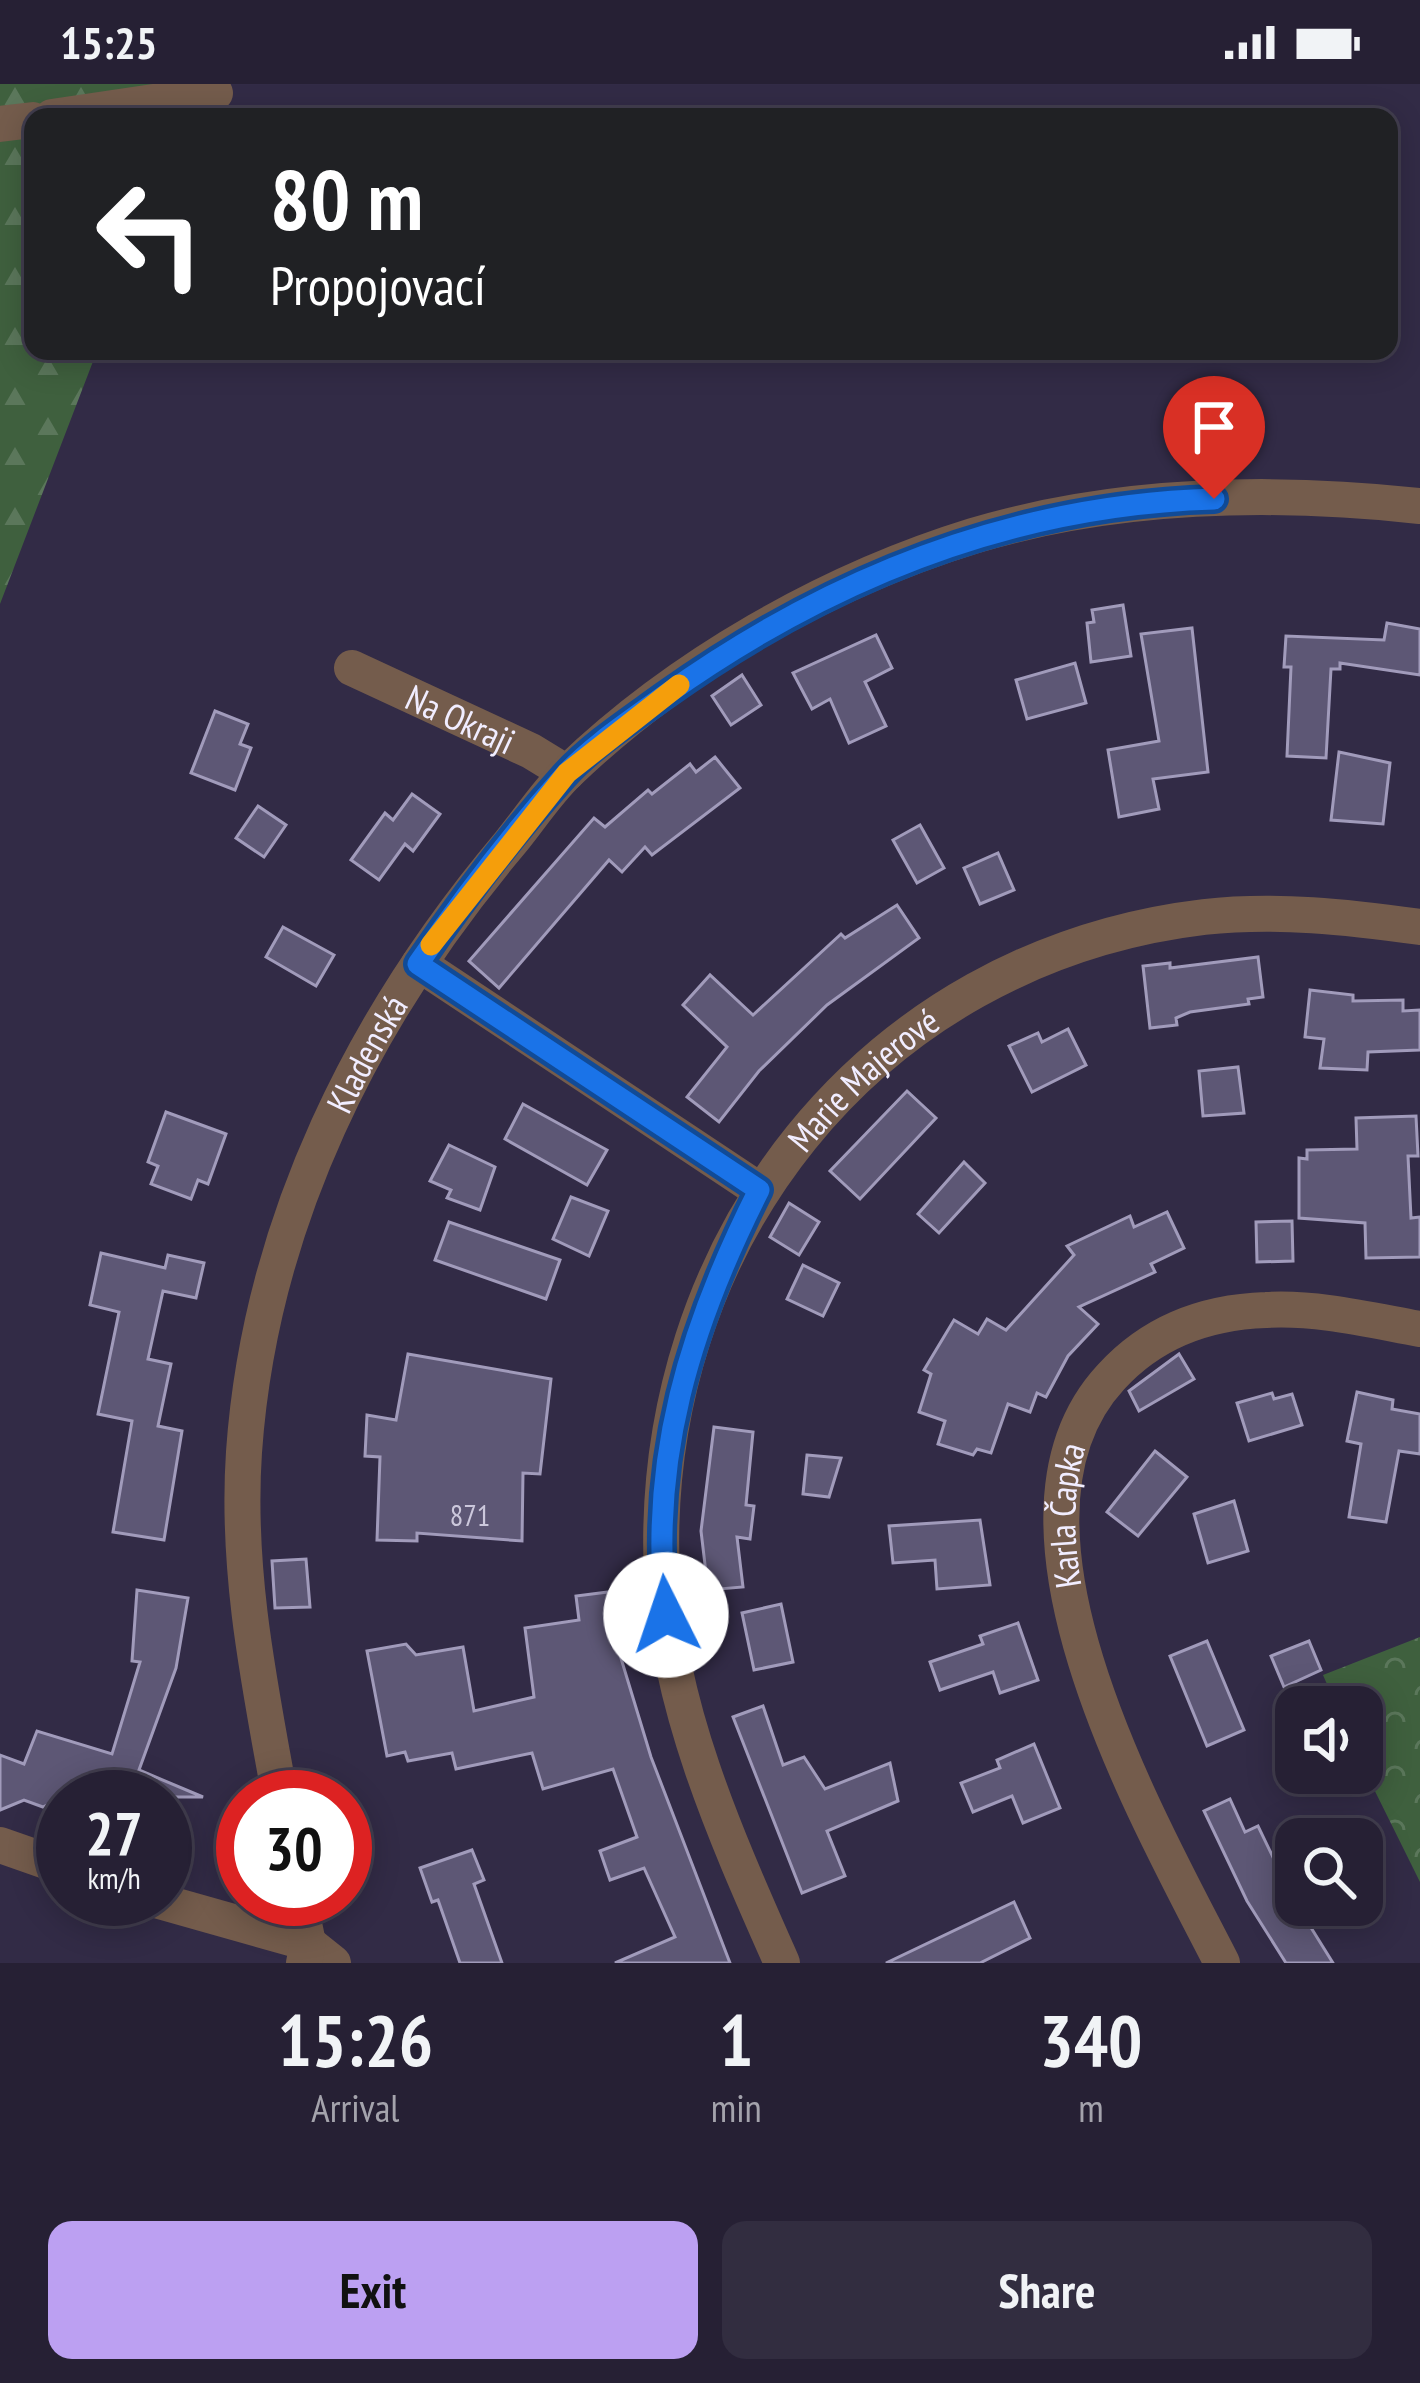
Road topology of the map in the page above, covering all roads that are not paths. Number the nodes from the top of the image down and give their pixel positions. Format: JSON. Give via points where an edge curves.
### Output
{"nodes":[{"id":1,"x":215,"y":93,"type":"dead end"},
{"id":2,"x":113,"y":108,"type":"edge"},
{"id":3,"x":1420,"y":506,"type":"edge"},
{"id":4,"x":352,"y":668,"type":"dead end"},
{"id":5,"x":567,"y":773,"type":"junction"},
{"id":6,"x":1420,"y":927,"type":"edge"},
{"id":7,"x":418,"y":964,"type":"junction"},
{"id":8,"x":759,"y":1190,"type":"junction"},
{"id":9,"x":1420,"y":1329,"type":"edge"},
{"id":10,"x":275,"y":1770,"type":"edge"},
{"id":11,"x":0,"y":1845,"type":"edge"},
{"id":12,"x":36,"y":1858,"type":"edge"},
{"id":13,"x":192,"y":1913,"type":"edge"},
{"id":14,"x":307,"y":1926,"type":"edge"},
{"id":15,"x":315,"y":1956,"type":"edge"},
{"id":16,"x":782,"y":1963,"type":"edge"},
{"id":17,"x":1222,"y":1963,"type":"edge"}],
"edges":[{"from":1,"to":2,"type":"street"},
{"from":3,"to":5,"type":"street","name":"Kladenská","via":[[1307,497],[1156,501],[973,536],[779,620]]},
{"from":4,"to":5,"type":"street","name":"Na Okraji"},
{"from":5,"to":7,"type":"street","name":"Kladenská"},
{"from":6,"to":8,"type":"street","name":"Marie Majerové","via":[[1274,913],[1204,917],[1037,961],[928,1018],[878,1058],[833,1098]]},
{"from":7,"to":8,"type":"street"},
{"from":7,"to":10,"type":"street","name":"Kladenská","via":[[323,1127],[258,1339],[244,1454],[246,1614]]},
{"from":8,"to":16,"type":"street","name":"Marie Majerové","via":[[682,1374],[661,1511],[662,1580],[670,1651],[698,1750]]},
{"from":9,"to":17,"type":"street","name":"Karla Čapka","via":[[1268,1309],[1196,1320],[1158,1337],[1104,1384],[1086,1406],[1065,1465],[1057,1527],[1076,1625],[1127,1763]]},
{"from":11,"to":12,"type":"street"},
{"from":13,"to":15,"type":"street"},
{"from":14,"to":15,"type":"street"}]}
